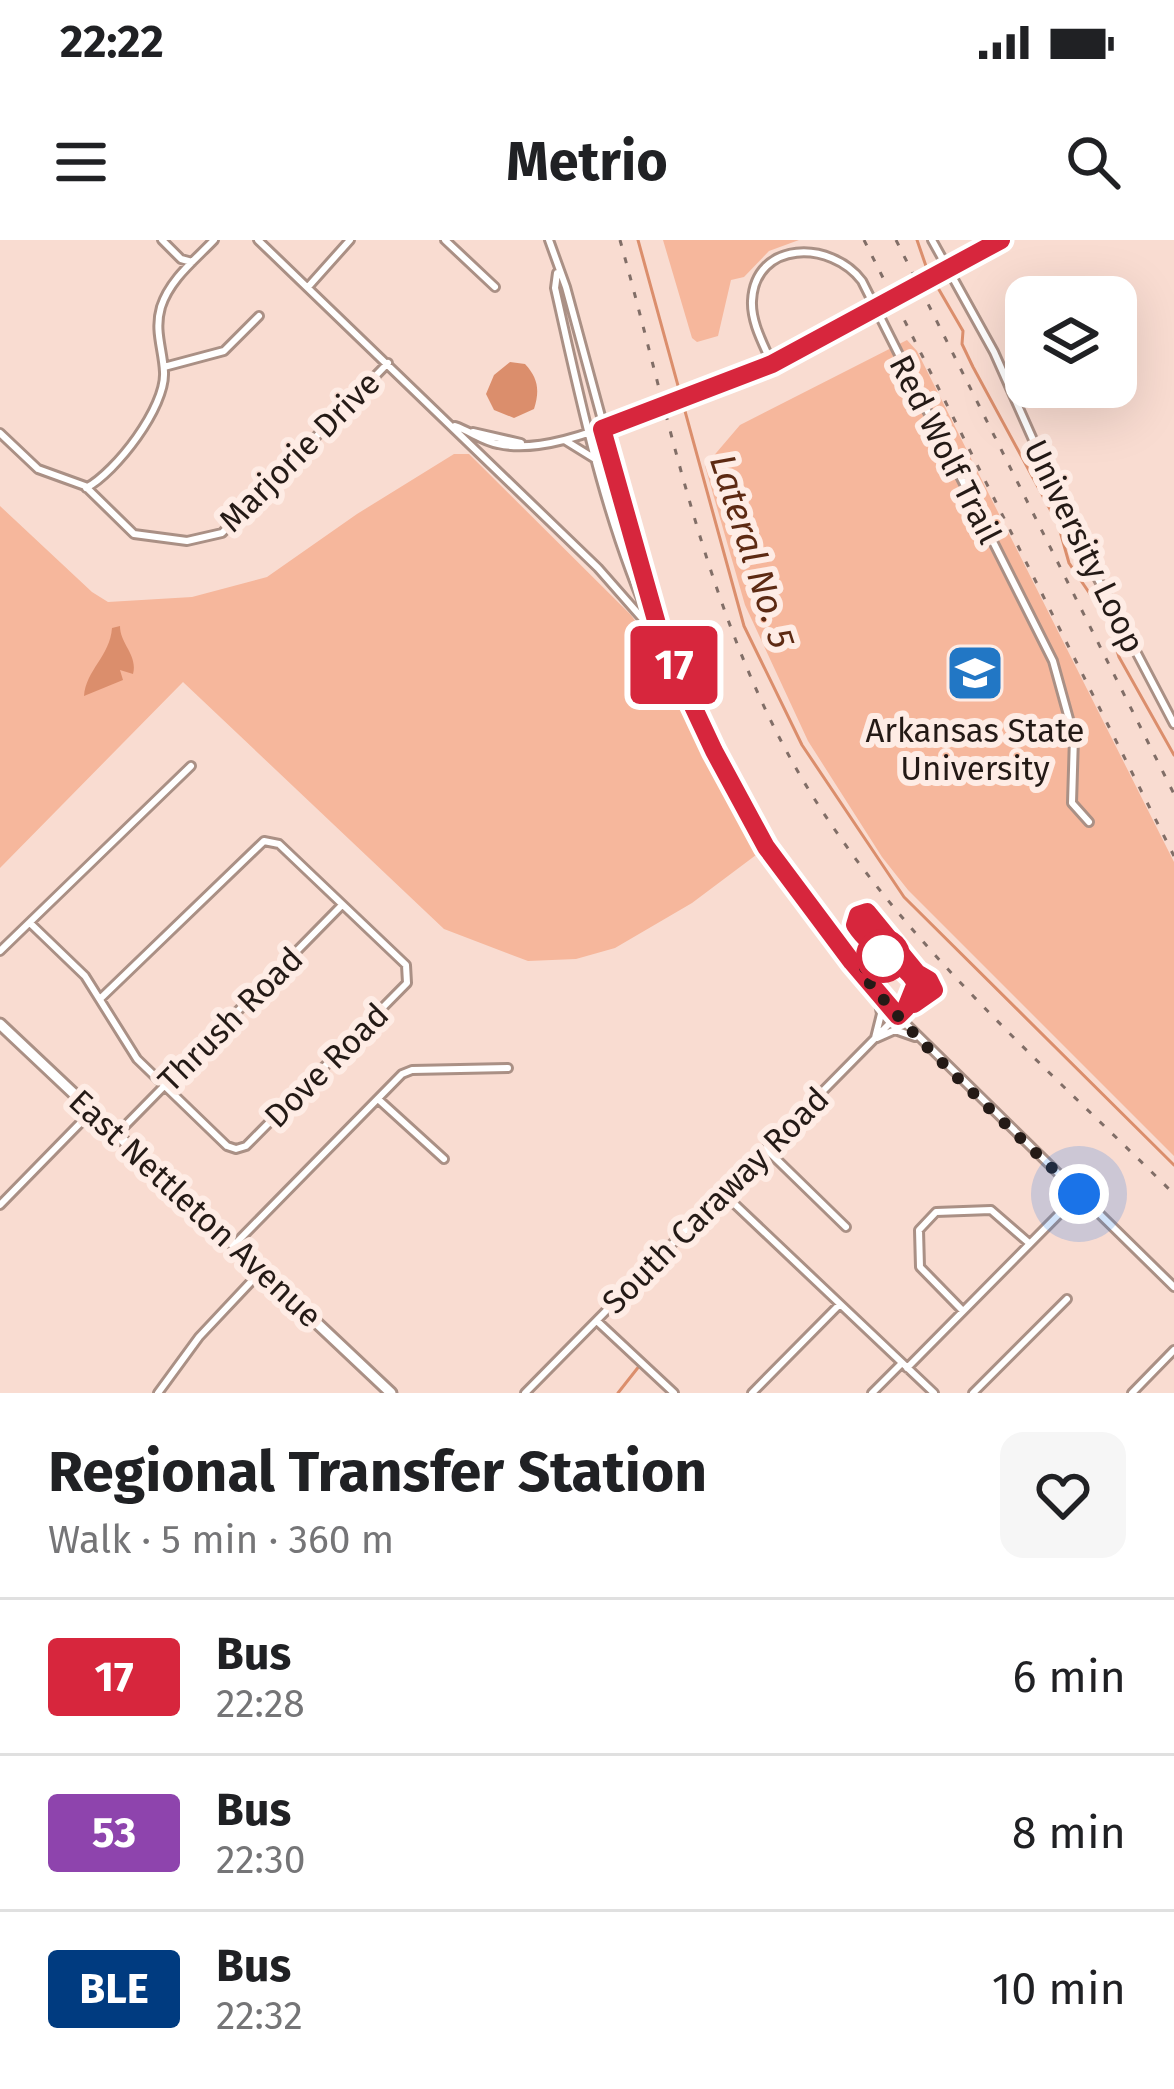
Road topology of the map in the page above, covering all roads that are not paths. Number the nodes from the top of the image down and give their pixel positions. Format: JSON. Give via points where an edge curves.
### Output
{"nodes":[{"id":1,"x":161,"y":240,"type":"edge"},
{"id":2,"x":214,"y":240,"type":"edge"},
{"id":3,"x":258,"y":240,"type":"edge"},
{"id":4,"x":350,"y":240,"type":"edge"},
{"id":5,"x":445,"y":240,"type":"edge"},
{"id":6,"x":549,"y":240,"type":"edge"},
{"id":7,"x":932,"y":240,"type":"edge"},
{"id":8,"x":1001,"y":240,"type":"edge"},
{"id":9,"x":194,"y":262,"type":"junction"},
{"id":10,"x":557,"y":270,"type":"junction"},
{"id":11,"x":495,"y":286,"type":"dead end"},
{"id":12,"x":308,"y":287,"type":"junction"},
{"id":13,"x":259,"y":316,"type":"dead end"},
{"id":14,"x":388,"y":364,"type":"junction"},
{"id":15,"x":772,"y":364,"type":"junction"},
{"id":16,"x":164,"y":367,"type":"junction"},
{"id":17,"x":449,"y":424,"type":"junction"},
{"id":18,"x":602,"y":429,"type":"junction"},
{"id":19,"x":0,"y":433,"type":"edge"},
{"id":20,"x":588,"y":433,"type":"junction"},
{"id":21,"x":562,"y":440,"type":"junction"},
{"id":22,"x":597,"y":461,"type":"junction"},
{"id":23,"x":86,"y":488,"type":"junction"},
{"id":24,"x":658,"y":636,"type":"junction"},
{"id":25,"x":1174,"y":724,"type":"edge"},
{"id":26,"x":191,"y":766,"type":"dead end"},
{"id":27,"x":1089,"y":822,"type":"dead end"},
{"id":28,"x":343,"y":904,"type":"junction"},
{"id":29,"x":30,"y":923,"type":"junction"},
{"id":30,"x":0,"y":951,"type":"edge"},
{"id":31,"x":874,"y":989,"type":"junction"},
{"id":32,"x":101,"y":998,"type":"junction"},
{"id":33,"x":906,"y":1008,"type":"junction"},
{"id":34,"x":898,"y":1016,"type":"junction"},
{"id":35,"x":0,"y":1024,"type":"edge"},
{"id":36,"x":874,"y":1040,"type":"junction"},
{"id":37,"x":926,"y":1043,"type":"junction"},
{"id":38,"x":508,"y":1068,"type":"dead end"},
{"id":39,"x":164,"y":1086,"type":"junction"},
{"id":40,"x":378,"y":1099,"type":"junction"},
{"id":41,"x":92,"y":1111,"type":"junction"},
{"id":42,"x":117,"y":1134,"type":"junction"},
{"id":43,"x":766,"y":1149,"type":"junction"},
{"id":44,"x":444,"y":1159,"type":"dead end"},
{"id":45,"x":723,"y":1192,"type":"junction"},
{"id":46,"x":1079,"y":1194,"type":"junction"},
{"id":47,"x":0,"y":1205,"type":"edge"},
{"id":48,"x":846,"y":1227,"type":"dead end"},
{"id":49,"x":1029,"y":1243,"type":"junction"},
{"id":50,"x":235,"y":1244,"type":"junction"},
{"id":51,"x":262,"y":1270,"type":"junction"},
{"id":52,"x":1174,"y":1287,"type":"edge"},
{"id":53,"x":1067,"y":1299,"type":"dead end"},
{"id":54,"x":840,"y":1304,"type":"junction"},
{"id":55,"x":962,"y":1310,"type":"junction"},
{"id":56,"x":596,"y":1321,"type":"junction"},
{"id":57,"x":1174,"y":1350,"type":"edge"},
{"id":58,"x":904,"y":1365,"type":"junction"},
{"id":59,"x":158,"y":1393,"type":"edge"},
{"id":60,"x":391,"y":1393,"type":"edge"},
{"id":61,"x":526,"y":1393,"type":"edge"},
{"id":62,"x":674,"y":1393,"type":"edge"},
{"id":63,"x":752,"y":1393,"type":"edge"},
{"id":64,"x":872,"y":1393,"type":"edge"},
{"id":65,"x":934,"y":1393,"type":"edge"},
{"id":66,"x":973,"y":1393,"type":"edge"},
{"id":67,"x":1132,"y":1393,"type":"edge"}],
"edges":[{"from":1,"to":9,"type":"street"},
{"from":2,"to":9,"type":"street"},
{"from":3,"to":12,"type":"street"},
{"from":4,"to":12,"type":"street"},
{"from":5,"to":11,"type":"street"},
{"from":6,"to":10,"type":"street"},
{"from":7,"to":25,"type":"street","name":"University Loop"},
{"from":8,"to":15,"type":"street","bridge":true},
{"from":9,"to":16,"type":"street","via":[[160,311]]},
{"from":10,"to":18,"type":"street"},
{"from":10,"to":20,"type":"street"},
{"from":12,"to":14,"type":"street"},
{"from":13,"to":16,"type":"street","via":[[224,351]]},
{"from":14,"to":17,"type":"street"},
{"from":14,"to":23,"type":"street","name":"Marjorie Drive","via":[[215,536],[172,541],[134,534]]},
{"from":15,"to":18,"type":"street","bridge":true},
{"from":15,"to":27,"type":"street","name":"Red Wolf Trail","via":[[752,310],[758,276],[792,249],[816,247],[848,261],[1053,661],[1072,722],[1072,803]]},
{"from":16,"to":23,"type":"street","via":[[139,436]]},
{"from":17,"to":21,"type":"street","via":[[496,444]]},
{"from":17,"to":24,"type":"street"},
{"from":18,"to":20,"type":"street"},
{"from":18,"to":24,"type":"street"},
{"from":19,"to":23,"type":"street","name":"Marjorie Drive","via":[[38,470]]},
{"from":20,"to":21,"type":"street"},
{"from":20,"to":22,"type":"street"},
{"from":21,"to":22,"type":"street"},
{"from":22,"to":24,"type":"street"},
{"from":24,"to":31,"type":"street","via":[[766,847]]},
{"from":26,"to":29,"type":"street"},
{"from":28,"to":32,"type":"street","via":[[279,844],[258,844]]},
{"from":28,"to":39,"type":"street","name":"Thrush Road"},
{"from":28,"to":39,"type":"street","name":"Dove Road","via":[[406,965],[406,983],[246,1146],[227,1146]]},
{"from":29,"to":30,"type":"street"},
{"from":29,"to":32,"type":"street"},
{"from":31,"to":34,"type":"street"},
{"from":31,"to":36,"type":"street"},
{"from":32,"to":39,"type":"street","via":[[137,1059]]},
{"from":33,"to":33,"type":"street","name":"South Caraway Road","via":[[934,990],[929,980],[916,983]]},
{"from":33,"to":34,"type":"street","name":"South Caraway Road"},
{"from":34,"to":36,"type":"street","name":"South Caraway Road"},
{"from":34,"to":37,"type":"street"},
{"from":35,"to":41,"type":"main road","name":"East Nettleton Avenue"},
{"from":36,"to":37,"type":"street","via":[[895,1030]]},
{"from":36,"to":43,"type":"street","name":"South Caraway Road"},
{"from":37,"to":46,"type":"street"},
{"from":38,"to":40,"type":"street","via":[[412,1070]]},
{"from":39,"to":42,"type":"street","name":"Thrush Road"},
{"from":40,"to":44,"type":"street"},
{"from":40,"to":50,"type":"street"},
{"from":41,"to":42,"type":"main road","name":"East Nettleton Avenue"},
{"from":41,"to":47,"type":"street"},
{"from":42,"to":50,"type":"main road","name":"East Nettleton Avenue"},
{"from":43,"to":45,"type":"street","name":"South Caraway Road"},
{"from":43,"to":48,"type":"street"},
{"from":45,"to":54,"type":"street"},
{"from":45,"to":56,"type":"street","name":"South Caraway Road"},
{"from":46,"to":49,"type":"street"},
{"from":46,"to":52,"type":"street"},
{"from":49,"to":55,"type":"street"},
{"from":49,"to":55,"type":"street","via":[[992,1210],[936,1212],[919,1230],[920,1268]]},
{"from":50,"to":51,"type":"main road","name":"East Nettleton Avenue"},
{"from":51,"to":59,"type":"street"},
{"from":51,"to":60,"type":"main road","name":"East Nettleton Avenue"},
{"from":53,"to":66,"type":"street"},
{"from":54,"to":58,"type":"street"},
{"from":54,"to":63,"type":"street"},
{"from":55,"to":58,"type":"street"},
{"from":56,"to":61,"type":"street","name":"South Caraway Road"},
{"from":56,"to":62,"type":"street"},
{"from":57,"to":67,"type":"street"},
{"from":58,"to":64,"type":"street"},
{"from":58,"to":65,"type":"street"}]}
